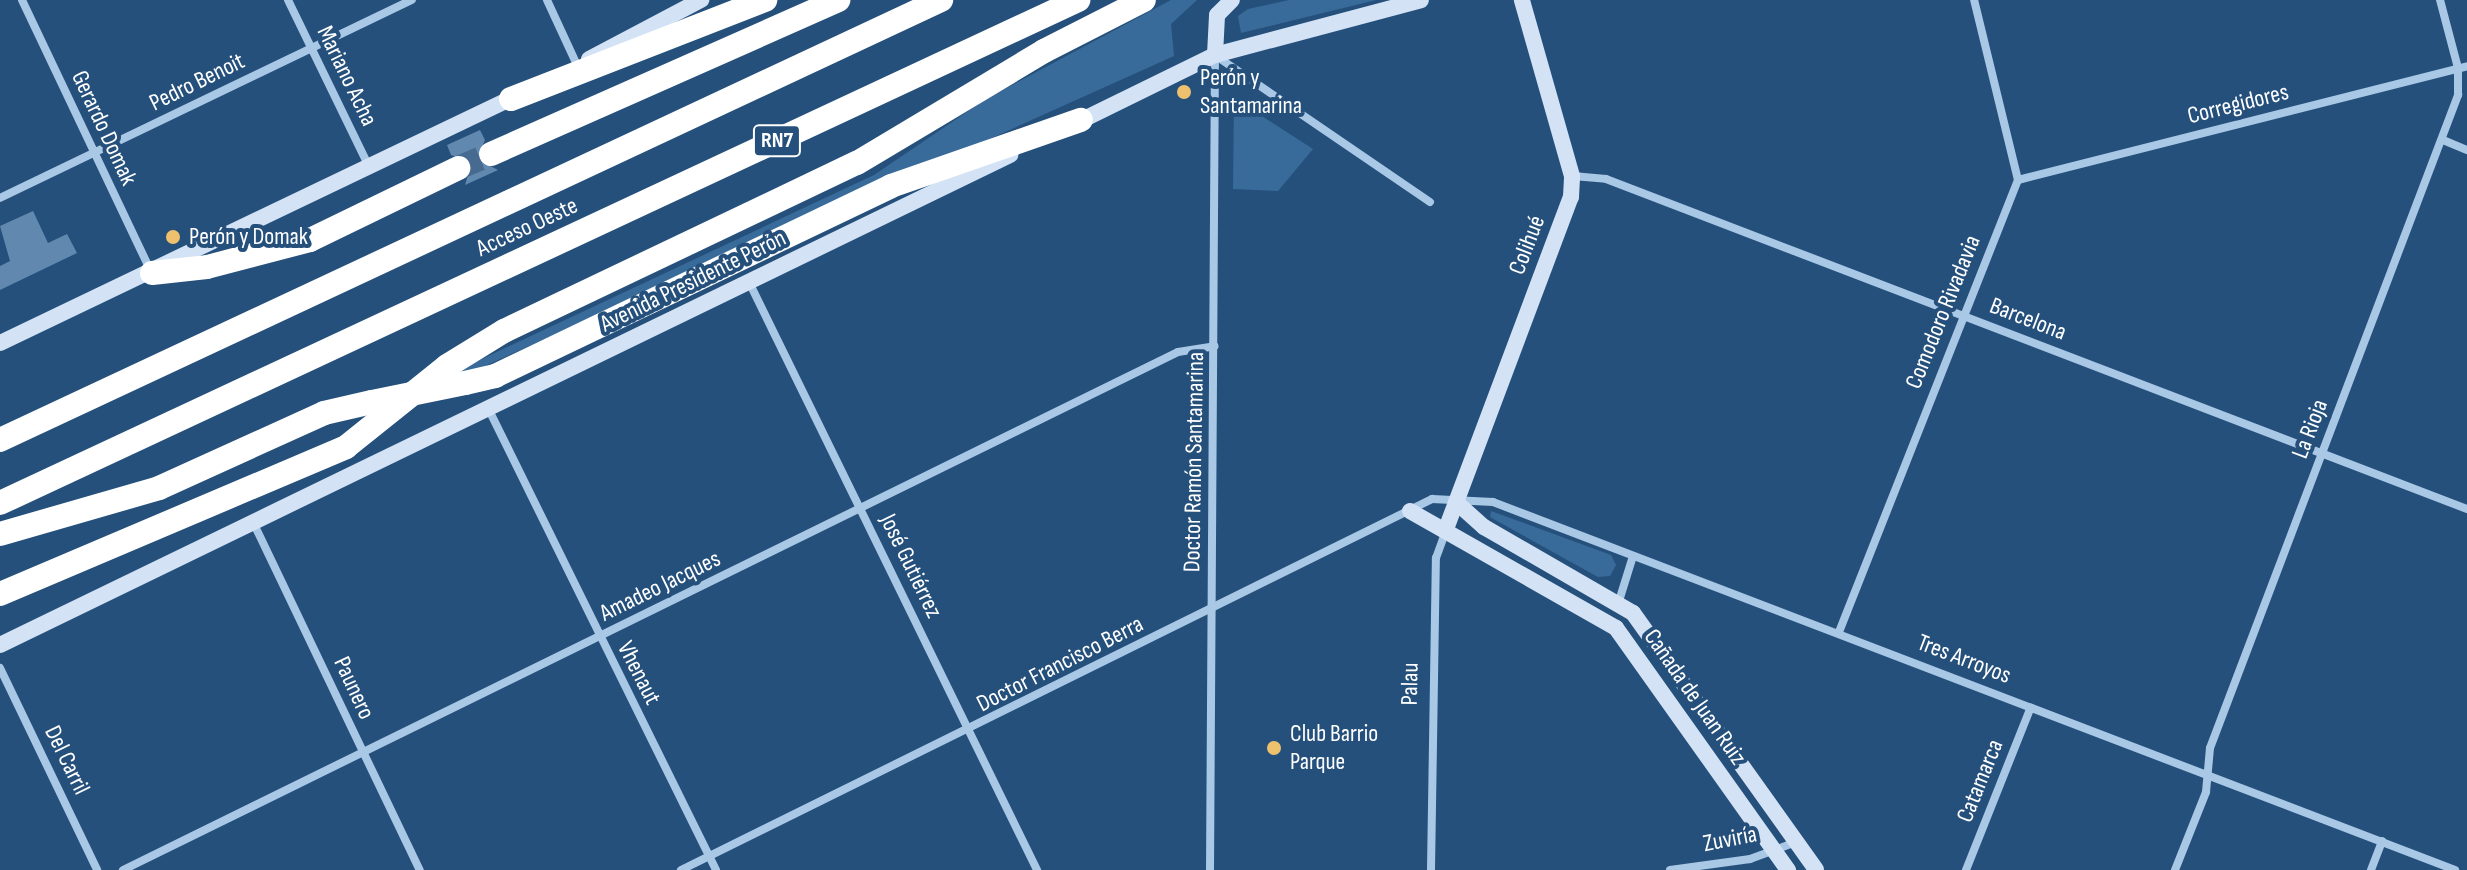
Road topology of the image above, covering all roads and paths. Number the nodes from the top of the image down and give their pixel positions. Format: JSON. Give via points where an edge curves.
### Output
{"nodes":[{"id":1,"x":22,"y":0,"type":"edge"},
{"id":2,"x":288,"y":0,"type":"edge"},
{"id":3,"x":412,"y":0,"type":"edge"},
{"id":4,"x":547,"y":0,"type":"edge"},
{"id":5,"x":701,"y":0,"type":"edge"},
{"id":6,"x":765,"y":0,"type":"edge"},
{"id":7,"x":838,"y":0,"type":"edge"},
{"id":8,"x":941,"y":0,"type":"edge"},
{"id":9,"x":1078,"y":0,"type":"edge"},
{"id":10,"x":1144,"y":0,"type":"edge"},
{"id":11,"x":1232,"y":0,"type":"edge"},
{"id":12,"x":1421,"y":0,"type":"edge"},
{"id":13,"x":1522,"y":0,"type":"edge"},
{"id":14,"x":1974,"y":0,"type":"edge"},
{"id":15,"x":2440,"y":0,"type":"edge"},
{"id":16,"x":311,"y":49,"type":"junction"},
{"id":17,"x":1215,"y":55,"type":"junction"},
{"id":18,"x":577,"y":65,"type":"junction"},
{"id":19,"x":2463,"y":67,"type":"edge"},
{"id":20,"x":511,"y":99,"type":"junction"},
{"id":21,"x":1081,"y":120,"type":"junction"},
{"id":22,"x":2443,"y":140,"type":"junction"},
{"id":23,"x":2467,"y":150,"type":"edge"},
{"id":24,"x":94,"y":154,"type":"junction"},
{"id":25,"x":491,"y":154,"type":"tunnel mouth"},
{"id":26,"x":458,"y":168,"type":"tunnel mouth"},
{"id":27,"x":370,"y":169,"type":"junction"},
{"id":28,"x":1572,"y":176,"type":"junction"},
{"id":29,"x":2018,"y":180,"type":"junction"},
{"id":30,"x":0,"y":198,"type":"edge"},
{"id":31,"x":1430,"y":202,"type":"dead end"},
{"id":32,"x":152,"y":273,"type":"junction"},
{"id":33,"x":748,"y":280,"type":"junction"},
{"id":34,"x":1962,"y":315,"type":"junction"},
{"id":35,"x":0,"y":343,"type":"edge"},
{"id":36,"x":1215,"y":346,"type":"junction"},
{"id":37,"x":487,"y":407,"type":"junction"},
{"id":38,"x":0,"y":440,"type":"edge"},
{"id":39,"x":2322,"y":454,"type":"junction"},
{"id":40,"x":1456,"y":502,"type":"junction"},
{"id":41,"x":0,"y":503,"type":"edge"},
{"id":42,"x":2467,"y":509,"type":"edge"},
{"id":43,"x":862,"y":510,"type":"junction"},
{"id":44,"x":1410,"y":511,"type":"junction"},
{"id":45,"x":253,"y":522,"type":"junction"},
{"id":46,"x":1446,"y":529,"type":"junction"},
{"id":47,"x":0,"y":534,"type":"edge"},
{"id":48,"x":1633,"y":556,"type":"junction"},
{"id":49,"x":0,"y":594,"type":"edge"},
{"id":50,"x":1619,"y":601,"type":"junction"},
{"id":51,"x":1212,"y":610,"type":"junction"},
{"id":52,"x":1839,"y":632,"type":"junction"},
{"id":53,"x":599,"y":638,"type":"junction"},
{"id":54,"x":0,"y":645,"type":"edge"},
{"id":55,"x":0,"y":668,"type":"edge"},
{"id":56,"x":2031,"y":707,"type":"junction"},
{"id":57,"x":971,"y":732,"type":"junction"},
{"id":58,"x":363,"y":754,"type":"junction"},
{"id":59,"x":2208,"y":773,"type":"junction"},
{"id":60,"x":2382,"y":841,"type":"junction"},
{"id":61,"x":1796,"y":842,"type":"junction"},
{"id":62,"x":1774,"y":851,"type":"junction"},
{"id":63,"x":709,"y":856,"type":"junction"},
{"id":64,"x":97,"y":870,"type":"edge"},
{"id":65,"x":123,"y":870,"type":"edge"},
{"id":66,"x":420,"y":870,"type":"edge"},
{"id":67,"x":681,"y":870,"type":"edge"},
{"id":68,"x":716,"y":870,"type":"edge"},
{"id":69,"x":1037,"y":870,"type":"edge"},
{"id":70,"x":1210,"y":870,"type":"edge"},
{"id":71,"x":1431,"y":870,"type":"edge"},
{"id":72,"x":1670,"y":870,"type":"edge"},
{"id":73,"x":1788,"y":870,"type":"edge"},
{"id":74,"x":1816,"y":870,"type":"edge"},
{"id":75,"x":1966,"y":870,"type":"edge"},
{"id":76,"x":2175,"y":870,"type":"edge"},
{"id":77,"x":2371,"y":870,"type":"edge"},
{"id":78,"x":2455,"y":870,"type":"edge"}],
"edges":[{"from":1,"to":24,"type":"street","name":"Gerardo Domak"},
{"from":2,"to":16,"type":"street","name":"Mariano Acha"},
{"from":3,"to":16,"type":"street","name":"Pedro Benoit"},
{"from":4,"to":18,"type":"street"},
{"from":5,"to":18,"type":"main road"},
{"from":6,"to":20,"type":"highway"},
{"from":7,"to":25,"type":"highway"},
{"from":8,"to":38,"type":"highway","name":"Acceso Oeste","number":"RN7"},
{"from":9,"to":41,"type":"highway","name":"Acceso Oeste","number":"RN7"},
{"from":10,"to":49,"type":"highway","via":[[1044,51],[866,158],[482,343],[346,447]]},
{"from":11,"to":17,"type":"main road","via":[[1217,15]]},
{"from":12,"to":17,"type":"main road","name":"Avenida Presidente Perón"},
{"from":13,"to":28,"type":"main road","name":"Colihué"},
{"from":14,"to":29,"type":"street"},
{"from":15,"to":19,"type":"street","name":"La Rioja"},
{"from":16,"to":24,"type":"street","name":"Pedro Benoit"},
{"from":16,"to":27,"type":"street","name":"Mariano Acha"},
{"from":17,"to":21,"type":"main road","name":"Avenida Presidente Perón"},
{"from":17,"to":31,"type":"street"},
{"from":17,"to":36,"type":"street","name":"Doctor Ramón Santamarina"},
{"from":18,"to":20,"type":"main road"},
{"from":19,"to":22,"type":"street","name":"La Rioja"},
{"from":19,"to":29,"type":"street","name":"Corregidores"},
{"from":20,"to":27,"type":"main road"},
{"from":21,"to":33,"type":"main road","name":"Avenida Presidente Perón"},
{"from":21,"to":47,"type":"highway","bridge":true,"via":[[891,186],[495,376],[324,413],[146,492]]},
{"from":22,"to":23,"type":"street"},
{"from":22,"to":39,"type":"street","name":"La Rioja"},
{"from":24,"to":30,"type":"street","name":"Pedro Benoit"},
{"from":24,"to":32,"type":"street","name":"Gerardo Domak"},
{"from":26,"to":32,"type":"highway","via":[[310,240],[207,267]]},
{"from":27,"to":32,"type":"main road"},
{"from":28,"to":34,"type":"street","name":"Barcelona","via":[[1606,179]]},
{"from":28,"to":40,"type":"main road","name":"Colihué","via":[[1571,197]]},
{"from":29,"to":34,"type":"street","name":"Comodoro Rivadavia"},
{"from":32,"to":35,"type":"main road"},
{"from":33,"to":37,"type":"main road","name":"Avenida Presidente Perón"},
{"from":33,"to":43,"type":"street","name":"José Gutiérrez"},
{"from":34,"to":39,"type":"street","name":"Barcelona"},
{"from":34,"to":52,"type":"street","name":"Comodoro Rivadavia"},
{"from":36,"to":43,"type":"street","name":"Amadeo Jacques","via":[[1178,352]]},
{"from":36,"to":51,"type":"street","name":"Doctor Ramón Santamarina"},
{"from":37,"to":45,"type":"main road","name":"Avenida Presidente Perón"},
{"from":37,"to":53,"type":"street","name":"Vhenaut"},
{"from":39,"to":42,"type":"street","name":"Barcelona"},
{"from":39,"to":59,"type":"street","name":"La Rioja","via":[[2210,748]]},
{"from":40,"to":44,"type":"street","name":"Doctor Francisco Berra","via":[[1432,499]]},
{"from":40,"to":46,"type":"main road","name":"Palau"},
{"from":40,"to":48,"type":"street","name":"Tres Arroyos","via":[[1493,502]]},
{"from":40,"to":50,"type":"main road","name":"Cañada de Juan Ruiz","via":[[1484,527]]},
{"from":43,"to":53,"type":"street","name":"Amadeo Jacques"},
{"from":43,"to":57,"type":"street","name":"José Gutiérrez"},
{"from":44,"to":46,"type":"main road","name":"Cañada de Juan Ruiz"},
{"from":44,"to":51,"type":"street","name":"Doctor Francisco Berra"},
{"from":45,"to":54,"type":"main road","name":"Avenida Presidente Perón"},
{"from":45,"to":58,"type":"street","name":"Paunero"},
{"from":46,"to":62,"type":"main road","name":"Cañada de Juan Ruiz","via":[[1616,628]]},
{"from":46,"to":71,"type":"street","name":"Palau","via":[[1436,558]]},
{"from":48,"to":50,"type":"street"},
{"from":48,"to":52,"type":"street","name":"Tres Arroyos"},
{"from":50,"to":61,"type":"main road","name":"Cañada de Juan Ruiz","via":[[1655,637]]},
{"from":51,"to":57,"type":"street","name":"Doctor Francisco Berra"},
{"from":51,"to":70,"type":"street","name":"Doctor Ramón Santamarina"},
{"from":52,"to":56,"type":"street","name":"Tres Arroyos"},
{"from":53,"to":58,"type":"street","name":"Amadeo Jacques"},
{"from":53,"to":63,"type":"street","name":"Vhenaut"},
{"from":55,"to":64,"type":"street","name":"Del Carril"},
{"from":56,"to":59,"type":"street","name":"Tres Arroyos"},
{"from":56,"to":75,"type":"street","name":"Catamarca"},
{"from":57,"to":63,"type":"street","name":"Doctor Francisco Berra"},
{"from":57,"to":69,"type":"street","name":"José Gutiérrez"},
{"from":58,"to":65,"type":"street","name":"Amadeo Jacques"},
{"from":58,"to":66,"type":"street","name":"Paunero"},
{"from":59,"to":60,"type":"street","name":"Tres Arroyos"},
{"from":59,"to":76,"type":"street","name":"La Rioja"},
{"from":60,"to":77,"type":"street"},
{"from":60,"to":78,"type":"street","name":"Tres Arroyos"},
{"from":61,"to":62,"type":"street","name":"Zuviría"},
{"from":61,"to":74,"type":"main road","name":"Cañada de Juan Ruiz"},
{"from":62,"to":72,"type":"street","name":"Zuviría"},
{"from":62,"to":73,"type":"main road","name":"Cañada de Juan Ruiz"},
{"from":63,"to":67,"type":"street","name":"Doctor Francisco Berra"},
{"from":63,"to":68,"type":"street","name":"Vhenaut"}]}
